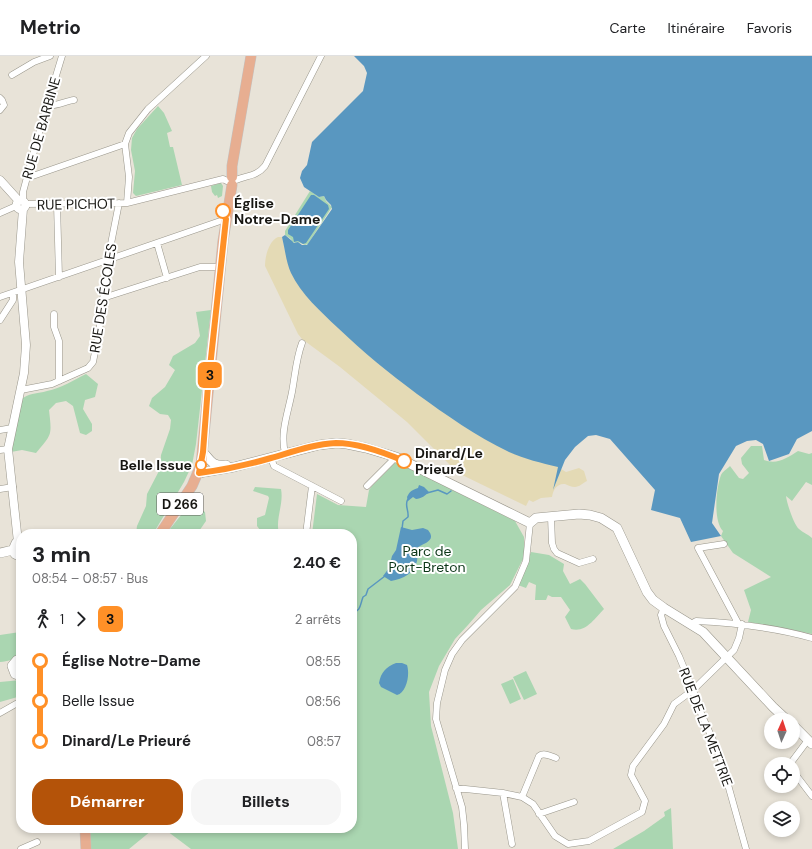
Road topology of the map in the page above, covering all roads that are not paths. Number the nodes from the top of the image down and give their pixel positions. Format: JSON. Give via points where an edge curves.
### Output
{"nodes":[{"id":1,"x":50,"y":56,"type":"edge"},
{"id":2,"x":61,"y":56,"type":"edge"},
{"id":3,"x":206,"y":56,"type":"edge"},
{"id":4,"x":251,"y":56,"type":"edge"},
{"id":5,"x":321,"y":56,"type":"edge"},
{"id":6,"x":12,"y":75,"type":"dead end"},
{"id":7,"x":0,"y":98,"type":"edge"},
{"id":8,"x":74,"y":100,"type":"dead end"},
{"id":9,"x":47,"y":105,"type":"junction"},
{"id":10,"x":0,"y":110,"type":"edge"},
{"id":11,"x":125,"y":144,"type":"junction"},
{"id":12,"x":27,"y":178,"type":"junction"},
{"id":13,"x":0,"y":180,"type":"edge"},
{"id":14,"x":232,"y":182,"type":"junction"},
{"id":15,"x":119,"y":203,"type":"junction"},
{"id":16,"x":127,"y":203,"type":"junction"},
{"id":17,"x":21,"y":204,"type":"junction"},
{"id":18,"x":57,"y":204,"type":"junction"},
{"id":19,"x":0,"y":213,"type":"edge"},
{"id":20,"x":227,"y":214,"type":"junction"},
{"id":21,"x":157,"y":243,"type":"junction"},
{"id":22,"x":108,"y":259,"type":"junction"},
{"id":23,"x":221,"y":267,"type":"junction"},
{"id":24,"x":59,"y":277,"type":"junction"},
{"id":25,"x":167,"y":278,"type":"junction"},
{"id":26,"x":17,"y":291,"type":"junction"},
{"id":27,"x":0,"y":297,"type":"edge"},
{"id":28,"x":103,"y":298,"type":"junction"},
{"id":29,"x":54,"y":314,"type":"dead end"},
{"id":30,"x":0,"y":320,"type":"edge"},
{"id":31,"x":302,"y":343,"type":"dead end"},
{"id":32,"x":59,"y":381,"type":"junction"},
{"id":33,"x":20,"y":390,"type":"junction"},
{"id":34,"x":12,"y":428,"type":"junction"},
{"id":35,"x":0,"y":430,"type":"edge"},
{"id":36,"x":4,"y":449,"type":"edge"},
{"id":37,"x":203,"y":452,"type":"junction"},
{"id":38,"x":285,"y":453,"type":"junction"},
{"id":39,"x":271,"y":458,"type":"junction"},
{"id":40,"x":396,"y":458,"type":"junction"},
{"id":41,"x":253,"y":463,"type":"junction"},
{"id":42,"x":199,"y":473,"type":"junction"},
{"id":43,"x":312,"y":486,"type":"junction"},
{"id":44,"x":367,"y":486,"type":"dead end"},
{"id":45,"x":13,"y":487,"type":"junction"},
{"id":46,"x":0,"y":489,"type":"edge"},
{"id":47,"x":340,"y":501,"type":"dead end"},
{"id":48,"x":551,"y":517,"type":"junction"},
{"id":49,"x":530,"y":522,"type":"junction"},
{"id":50,"x":163,"y":529,"type":"edge"},
{"id":51,"x":307,"y":529,"type":"edge"},
{"id":52,"x":16,"y":530,"type":"edge"},
{"id":53,"x":724,"y":544,"type":"dead end"},
{"id":54,"x":16,"y":545,"type":"edge"},
{"id":55,"x":0,"y":553,"type":"edge"},
{"id":56,"x":593,"y":559,"type":"dead end"},
{"id":57,"x":664,"y":608,"type":"junction"},
{"id":58,"x":691,"y":624,"type":"junction"},
{"id":59,"x":740,"y":624,"type":"junction"},
{"id":60,"x":812,"y":638,"type":"edge"},
{"id":61,"x":727,"y":658,"type":"junction"},
{"id":62,"x":16,"y":660,"type":"edge"},
{"id":63,"x":16,"y":674,"type":"edge"},
{"id":64,"x":693,"y":690,"type":"junction"},
{"id":65,"x":16,"y":704,"type":"edge"},
{"id":66,"x":0,"y":713,"type":"edge"},
{"id":67,"x":780,"y":713,"type":"edge"},
{"id":68,"x":800,"y":732,"type":"edge"},
{"id":69,"x":811,"y":742,"type":"edge"},
{"id":70,"x":797,"y":757,"type":"edge"},
{"id":71,"x":556,"y":758,"type":"dead end"},
{"id":72,"x":800,"y":780,"type":"edge"},
{"id":73,"x":456,"y":788,"type":"junction"},
{"id":74,"x":503,"y":793,"type":"junction"},
{"id":75,"x":812,"y":796,"type":"edge"},
{"id":76,"x":522,"y":797,"type":"junction"},
{"id":77,"x":574,"y":802,"type":"dead end"},
{"id":78,"x":539,"y":814,"type":"junction"},
{"id":79,"x":80,"y":833,"type":"edge"},
{"id":80,"x":85,"y":833,"type":"edge"},
{"id":81,"x":37,"y":842,"type":"dead end"},
{"id":82,"x":512,"y":844,"type":"dead end"},
{"id":83,"x":21,"y":849,"type":"edge"},
{"id":84,"x":80,"y":849,"type":"edge"},
{"id":85,"x":86,"y":849,"type":"edge"},
{"id":86,"x":465,"y":849,"type":"edge"},
{"id":87,"x":746,"y":849,"type":"edge"}],
"edges":[{"from":1,"to":6,"type":"street"},
{"from":2,"to":9,"type":"street","name":"RUE DE BARBINE"},
{"from":3,"to":11,"type":"street","via":[[148,109],[129,133]]},
{"from":4,"to":14,"type":"main road","via":[[232,166]]},
{"from":5,"to":14,"type":"street","name":"RUE PICHOT","via":[[265,166],[256,175]]},
{"from":7,"to":10,"type":"street","via":[[4,105]]},
{"from":8,"to":9,"type":"street"},
{"from":9,"to":12,"type":"street","name":"RUE DE BARBINE"},
{"from":11,"to":12,"type":"street"},
{"from":11,"to":16,"type":"street","via":[[129,177]]},
{"from":12,"to":17,"type":"street","name":"RUE DE BARBINE"},
{"from":13,"to":17,"type":"street"},
{"from":14,"to":16,"type":"street","name":"RUE PICHOT","via":[[223,179]]},
{"from":14,"to":20,"type":"main road"},
{"from":15,"to":16,"type":"street","name":"RUE PICHOT"},
{"from":15,"to":18,"type":"street","name":"RUE PICHOT"},
{"from":15,"to":22,"type":"street","name":"RUE DES ÉCOLES"},
{"from":17,"to":18,"type":"street","name":"RUE PICHOT"},
{"from":17,"to":19,"type":"street","name":"RUE PICHOT"},
{"from":17,"to":26,"type":"street"},
{"from":18,"to":24,"type":"street"},
{"from":20,"to":21,"type":"street"},
{"from":20,"to":23,"type":"main road"},
{"from":21,"to":22,"type":"street"},
{"from":21,"to":25,"type":"street"},
{"from":22,"to":24,"type":"street"},
{"from":22,"to":28,"type":"street","name":"RUE DES ÉCOLES"},
{"from":23,"to":25,"type":"street","via":[[200,267]]},
{"from":23,"to":37,"type":"main road"},
{"from":24,"to":26,"type":"street"},
{"from":25,"to":28,"type":"street"},
{"from":26,"to":27,"type":"street"},
{"from":26,"to":30,"type":"street"},
{"from":26,"to":33,"type":"street","via":[[26,345]]},
{"from":28,"to":32,"type":"street","name":"RUE DES ÉCOLES","via":[[93,362],[88,368]]},
{"from":29,"to":32,"type":"street","via":[[54,327],[59,341]]},
{"from":31,"to":38,"type":"street","via":[[286,417]]},
{"from":32,"to":33,"type":"street","name":"RUE DES ÉCOLES"},
{"from":33,"to":34,"type":"street"},
{"from":34,"to":35,"type":"street"},
{"from":34,"to":36,"type":"street"},
{"from":36,"to":45,"type":"street"},
{"from":37,"to":41,"type":"main road","via":[[218,466]]},
{"from":37,"to":42,"type":"main road"},
{"from":38,"to":39,"type":"main road"},
{"from":38,"to":40,"type":"main road","via":[[338,443],[366,448]]},
{"from":39,"to":41,"type":"main road"},
{"from":39,"to":43,"type":"street","via":[[274,466]]},
{"from":40,"to":44,"type":"street"},
{"from":40,"to":49,"type":"main road"},
{"from":41,"to":42,"type":"main road"},
{"from":42,"to":50,"type":"main road","number":"D 266"},
{"from":43,"to":47,"type":"street"},
{"from":43,"to":51,"type":"street"},
{"from":45,"to":46,"type":"street"},
{"from":45,"to":52,"type":"street"},
{"from":48,"to":49,"type":"main road","via":[[536,518]]},
{"from":48,"to":56,"type":"street","via":[[552,543],[557,553],[579,563]]},
{"from":48,"to":57,"type":"main road","via":[[590,515],[601,518],[617,528],[647,592]]},
{"from":49,"to":73,"type":"street","via":[[526,561],[514,587],[462,640],[445,670],[436,719]]},
{"from":53,"to":59,"type":"street","via":[[698,548]]},
{"from":54,"to":55,"type":"main road"},
{"from":57,"to":58,"type":"main road"},
{"from":57,"to":64,"type":"street","name":"RUE DE LA METTRIE","via":[[661,615],[664,626]]},
{"from":58,"to":59,"type":"street","via":[[696,621]]},
{"from":58,"to":61,"type":"main road"},
{"from":59,"to":60,"type":"street"},
{"from":59,"to":61,"type":"street","via":[[739,638]]},
{"from":61,"to":64,"type":"street"},
{"from":61,"to":67,"type":"main road"},
{"from":62,"to":63,"type":"main road","via":[[12,666]]},
{"from":64,"to":78,"type":"street","via":[[674,704],[664,724],[633,766],[631,775],[645,801],[642,812],[589,841],[568,844],[555,836]]},
{"from":64,"to":87,"type":"street","name":"RUE DE LA METTRIE","via":[[720,756]]},
{"from":65,"to":66,"type":"street"},
{"from":68,"to":69,"type":"main road"},
{"from":69,"to":70,"type":"street"},
{"from":71,"to":76,"type":"street","via":[[545,754],[539,756]]},
{"from":72,"to":75,"type":"street"},
{"from":73,"to":74,"type":"street"},
{"from":73,"to":86,"type":"street","via":[[462,807]]},
{"from":74,"to":76,"type":"street"},
{"from":74,"to":82,"type":"street"},
{"from":76,"to":78,"type":"street","via":[[533,804]]},
{"from":77,"to":78,"type":"street"},
{"from":79,"to":84,"type":"main road"},
{"from":80,"to":85,"type":"main road"},
{"from":81,"to":83,"type":"street"}]}
